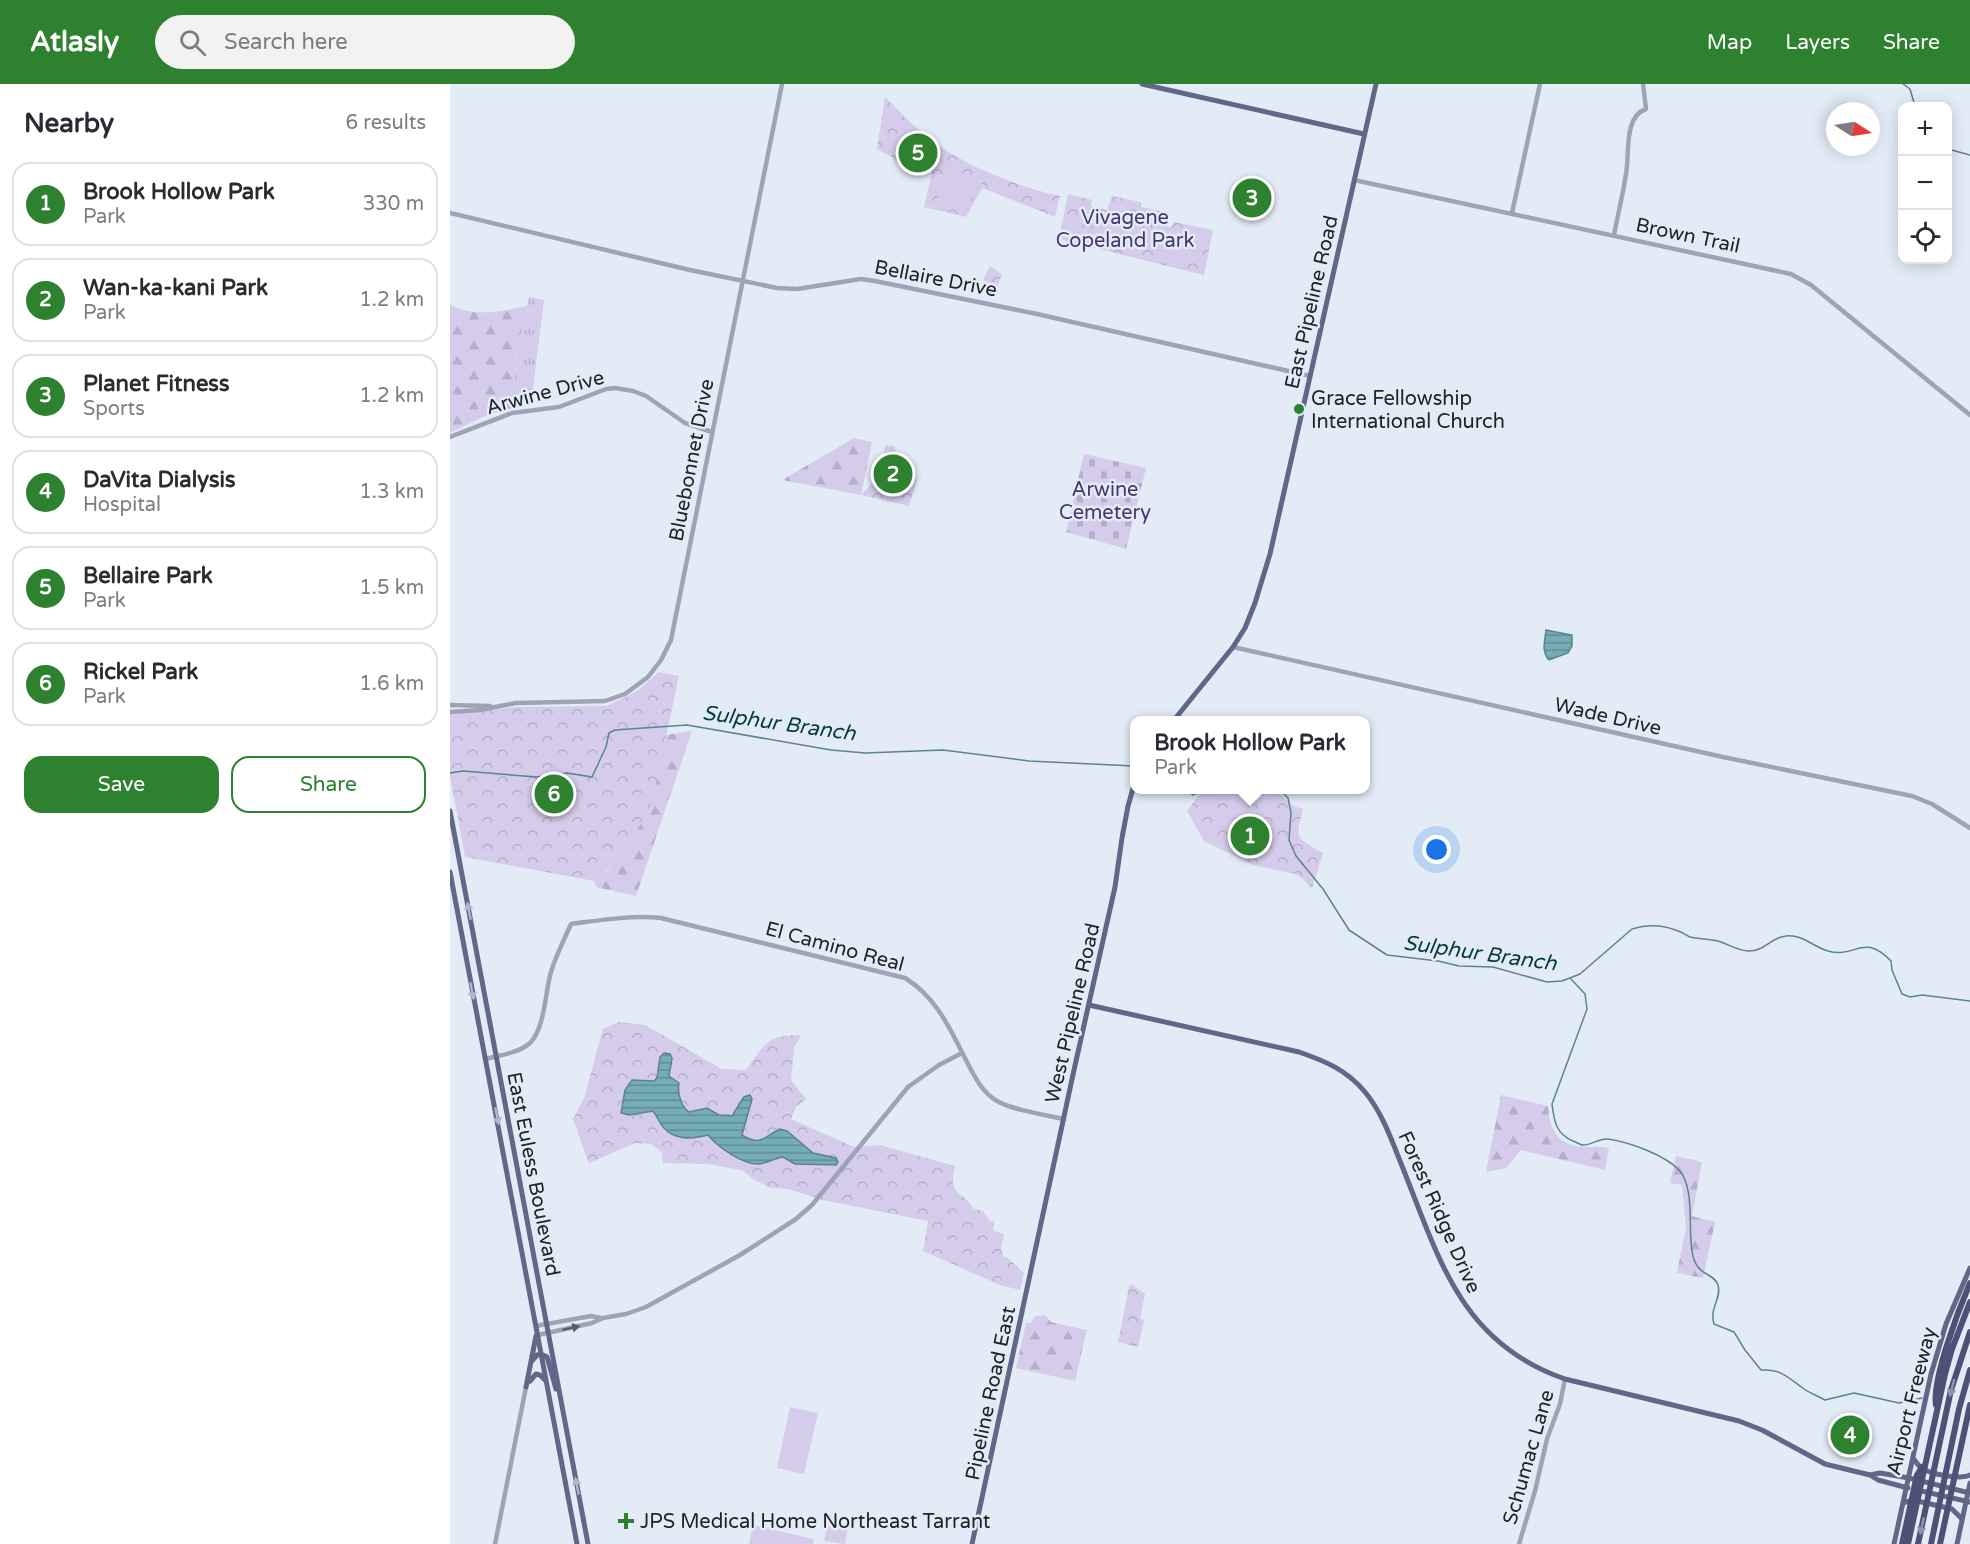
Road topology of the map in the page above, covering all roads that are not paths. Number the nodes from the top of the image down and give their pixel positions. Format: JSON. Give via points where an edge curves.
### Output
{"nodes":[{"id":1,"x":782,"y":84,"type":"edge"},
{"id":2,"x":1142,"y":84,"type":"edge"},
{"id":3,"x":1376,"y":84,"type":"edge"},
{"id":4,"x":1540,"y":84,"type":"edge"},
{"id":5,"x":1643,"y":86,"type":"edge"},
{"id":6,"x":1364,"y":134,"type":"junction"},
{"id":7,"x":1354,"y":180,"type":"junction"},
{"id":8,"x":450,"y":213,"type":"edge"},
{"id":9,"x":1512,"y":213,"type":"junction"},
{"id":10,"x":1614,"y":235,"type":"junction"},
{"id":11,"x":742,"y":281,"type":"junction"},
{"id":12,"x":1310,"y":376,"type":"junction"},
{"id":13,"x":1970,"y":415,"type":"edge"},
{"id":14,"x":712,"y":432,"type":"junction"},
{"id":15,"x":450,"y":437,"type":"edge"},
{"id":16,"x":1233,"y":647,"type":"junction"},
{"id":17,"x":450,"y":705,"type":"edge"},
{"id":18,"x":493,"y":706,"type":"junction"},
{"id":19,"x":450,"y":712,"type":"edge"},
{"id":20,"x":1177,"y":716,"type":"edge"},
{"id":21,"x":1131,"y":794,"type":"edge"},
{"id":22,"x":450,"y":811,"type":"edge"},
{"id":23,"x":1970,"y":828,"type":"edge"},
{"id":24,"x":450,"y":872,"type":"edge"},
{"id":25,"x":1089,"y":1005,"type":"junction"},
{"id":26,"x":962,"y":1053,"type":"junction"},
{"id":27,"x":496,"y":1056,"type":"junction"},
{"id":28,"x":486,"y":1059,"type":"junction"},
{"id":29,"x":1064,"y":1119,"type":"junction"},
{"id":30,"x":1036,"y":1248,"type":"joint"},
{"id":31,"x":1970,"y":1268,"type":"edge"},
{"id":32,"x":1970,"y":1283,"type":"edge"},
{"id":33,"x":1970,"y":1302,"type":"edge"},
{"id":34,"x":603,"y":1318,"type":"junction"},
{"id":35,"x":547,"y":1325,"type":"junction"},
{"id":36,"x":537,"y":1331,"type":"junction"},
{"id":37,"x":548,"y":1332,"type":"junction"},
{"id":38,"x":1970,"y":1332,"type":"edge"},
{"id":39,"x":541,"y":1354,"type":"junction"},
{"id":40,"x":531,"y":1362,"type":"junction"},
{"id":41,"x":1970,"y":1370,"type":"edge"},
{"id":42,"x":1565,"y":1379,"type":"junction"},
{"id":43,"x":546,"y":1382,"type":"junction"},
{"id":44,"x":526,"y":1387,"type":"junction"},
{"id":45,"x":561,"y":1401,"type":"junction"},
{"id":46,"x":1970,"y":1405,"type":"edge"},
{"id":47,"x":1937,"y":1410,"type":"junction"},
{"id":48,"x":1970,"y":1431,"type":"edge"},
{"id":49,"x":1963,"y":1438,"type":"junction"},
{"id":50,"x":1913,"y":1458,"type":"junction"},
{"id":51,"x":573,"y":1467,"type":"junction"},
{"id":52,"x":562,"y":1469,"type":"junction"},
{"id":53,"x":1870,"y":1475,"type":"junction"},
{"id":54,"x":1970,"y":1475,"type":"edge"},
{"id":55,"x":1909,"y":1478,"type":"junction"},
{"id":56,"x":1970,"y":1483,"type":"edge"},
{"id":57,"x":1907,"y":1488,"type":"junction"},
{"id":58,"x":1969,"y":1492,"type":"edge"},
{"id":59,"x":1968,"y":1501,"type":"edge"},
{"id":60,"x":1903,"y":1503,"type":"junction"},
{"id":61,"x":1913,"y":1508,"type":"junction"},
{"id":62,"x":1962,"y":1519,"type":"junction"},
{"id":63,"x":495,"y":1544,"type":"edge"},
{"id":64,"x":577,"y":1544,"type":"edge"},
{"id":65,"x":588,"y":1544,"type":"edge"},
{"id":66,"x":972,"y":1544,"type":"edge"},
{"id":67,"x":1519,"y":1544,"type":"edge"},
{"id":68,"x":1894,"y":1544,"type":"edge"},
{"id":69,"x":1902,"y":1544,"type":"edge"},
{"id":70,"x":1908,"y":1544,"type":"edge"},
{"id":71,"x":1918,"y":1544,"type":"edge"},
{"id":72,"x":1931,"y":1544,"type":"edge"},
{"id":73,"x":1940,"y":1544,"type":"edge"},
{"id":74,"x":1957,"y":1544,"type":"edge"}],
"edges":[{"from":1,"to":11,"type":"street","name":"Bluebonnet Drive"},
{"from":2,"to":6,"type":"main road"},
{"from":3,"to":6,"type":"main road","name":"East Pipeline Road"},
{"from":4,"to":9,"type":"street"},
{"from":5,"to":10,"type":"street","via":[[1647,109],[1636,117],[1628,140],[1627,168]]},
{"from":6,"to":7,"type":"main road","name":"East Pipeline Road"},
{"from":7,"to":9,"type":"street","name":"Brown Trail"},
{"from":7,"to":12,"type":"main road","name":"East Pipeline Road"},
{"from":8,"to":11,"type":"street","name":"Bellaire Drive"},
{"from":9,"to":10,"type":"street","name":"Brown Trail"},
{"from":10,"to":13,"type":"street","name":"Brown Trail","via":[[1802,278]]},
{"from":11,"to":12,"type":"street","name":"Bellaire Drive","via":[[784,289],[869,280]]},
{"from":11,"to":14,"type":"street","name":"Bluebonnet Drive"},
{"from":12,"to":16,"type":"main road","name":"East Pipeline Road","via":[[1270,554],[1245,628]]},
{"from":14,"to":15,"type":"street","name":"Arwine Drive","via":[[685,423],[646,396],[615,388],[559,407],[512,413]]},
{"from":14,"to":18,"type":"street","name":"Bluebonnet Drive","via":[[671,640],[656,667],[640,684],[605,701]]},
{"from":16,"to":20,"type":"main road"},
{"from":16,"to":23,"type":"street","name":"Wade Drive","via":[[1912,796]]},
{"from":17,"to":18,"type":"street","name":"Bluebonnet Drive"},
{"from":18,"to":19,"type":"street","name":"Bluebonnet Drive"},
{"from":21,"to":25,"type":"main road","name":"West Pipeline Road"},
{"from":27,"to":22,"type":"main road","name":"East Euless Boulevard","one_way":true},
{"from":24,"to":28,"type":"main road","name":"East Euless Boulevard","one_way":true},
{"from":25,"to":29,"type":"main road","name":"West Pipeline Road"},
{"from":25,"to":42,"type":"main road","name":"Forest Ridge Drive","via":[[1299,1052],[1330,1063],[1348,1075],[1378,1111],[1441,1263],[1466,1308],[1515,1354]]},
{"from":26,"to":27,"type":"street","name":"El Camino Real","via":[[928,996],[899,976],[661,918],[634,916],[572,924],[551,972],[535,1036],[523,1048]]},
{"from":26,"to":29,"type":"street","name":"El Camino Real","via":[[978,1082],[995,1101]]},
{"from":26,"to":34,"type":"street","via":[[908,1087],[812,1205],[796,1219],[740,1256],[646,1307]]},
{"from":27,"to":28,"type":"street"},
{"from":27,"to":35,"type":"main road","name":"East Euless Boulevard"},
{"from":28,"to":36,"type":"main road","name":"East Euless Boulevard","one_way":true},
{"from":29,"to":30,"type":"main road","name":"West Pipeline Road"},
{"from":30,"to":66,"type":"main road","name":"Pipeline Road East"},
{"from":31,"to":50,"type":"main road","name":"Airport Freeway","via":[[1938,1349]]},
{"from":32,"to":47,"type":"highway","via":[[1942,1363],[1934,1395]]},
{"from":33,"to":47,"type":"highway","name":"Airport Freeway","via":[[1952,1349]]},
{"from":34,"to":35,"type":"street","via":[[591,1316]]},
{"from":37,"to":34,"type":"street","one_way":true},
{"from":35,"to":36,"type":"street"},
{"from":35,"to":37,"type":"main road","name":"East Euless Boulevard"},
{"from":36,"to":37,"type":"street"},
{"from":36,"to":39,"type":"main road","name":"East Euless Boulevard"},
{"from":36,"to":40,"type":"main road"},
{"from":37,"to":45,"type":"main road","name":"East Euless Boulevard"},
{"from":38,"to":71,"type":"highway","one_way":true,"via":[[1951,1390]]},
{"from":39,"to":40,"type":"main road"},
{"from":39,"to":43,"type":"main road","name":"East Euless Boulevard"},
{"from":39,"to":45,"type":"main road","via":[[549,1361]]},
{"from":40,"to":44,"type":"main road"},
{"from":41,"to":72,"type":"highway"},
{"from":42,"to":53,"type":"main road","name":"Forest Ridge Drive","via":[[1739,1420],[1825,1464]]},
{"from":42,"to":67,"type":"street","name":"Schumac Lane"},
{"from":43,"to":44,"type":"main road","via":[[536,1374]]},
{"from":43,"to":52,"type":"main road","name":"East Euless Boulevard"},
{"from":44,"to":63,"type":"street"},
{"from":45,"to":51,"type":"main road","name":"East Euless Boulevard"},
{"from":46,"to":49,"type":"highway"},
{"from":47,"to":61,"type":"highway","name":"Airport Freeway"},
{"from":48,"to":49,"type":"highway"},
{"from":49,"to":73,"type":"highway"},
{"from":50,"to":54,"type":"main road","via":[[1926,1470],[1961,1478]]},
{"from":50,"to":55,"type":"main road","name":"Airport Freeway"},
{"from":51,"to":52,"type":"main road"},
{"from":65,"to":51,"type":"main road","name":"East Euless Boulevard","one_way":true},
{"from":52,"to":64,"type":"main road","name":"East Euless Boulevard"},
{"from":53,"to":55,"type":"main road","name":"Forest Ridge Drive"},
{"from":53,"to":57,"type":"main road","name":"Forest Ridge Drive"},
{"from":55,"to":57,"type":"main road","name":"Airport Freeway"},
{"from":55,"to":58,"type":"main road","name":"Forest Ridge Drive"},
{"from":56,"to":58,"type":"main road"},
{"from":57,"to":59,"type":"main road","name":"Forest Ridge Drive"},
{"from":57,"to":60,"type":"main road","name":"Airport Freeway"},
{"from":58,"to":59,"type":"main road"},
{"from":59,"to":62,"type":"main road"},
{"from":60,"to":62,"type":"main road","via":[[1913,1500],[1952,1509]]},
{"from":60,"to":68,"type":"main road","name":"Airport Freeway"},
{"from":61,"to":69,"type":"highway"},
{"from":61,"to":70,"type":"highway","name":"Airport Freeway"},
{"from":62,"to":74,"type":"main road"}]}
